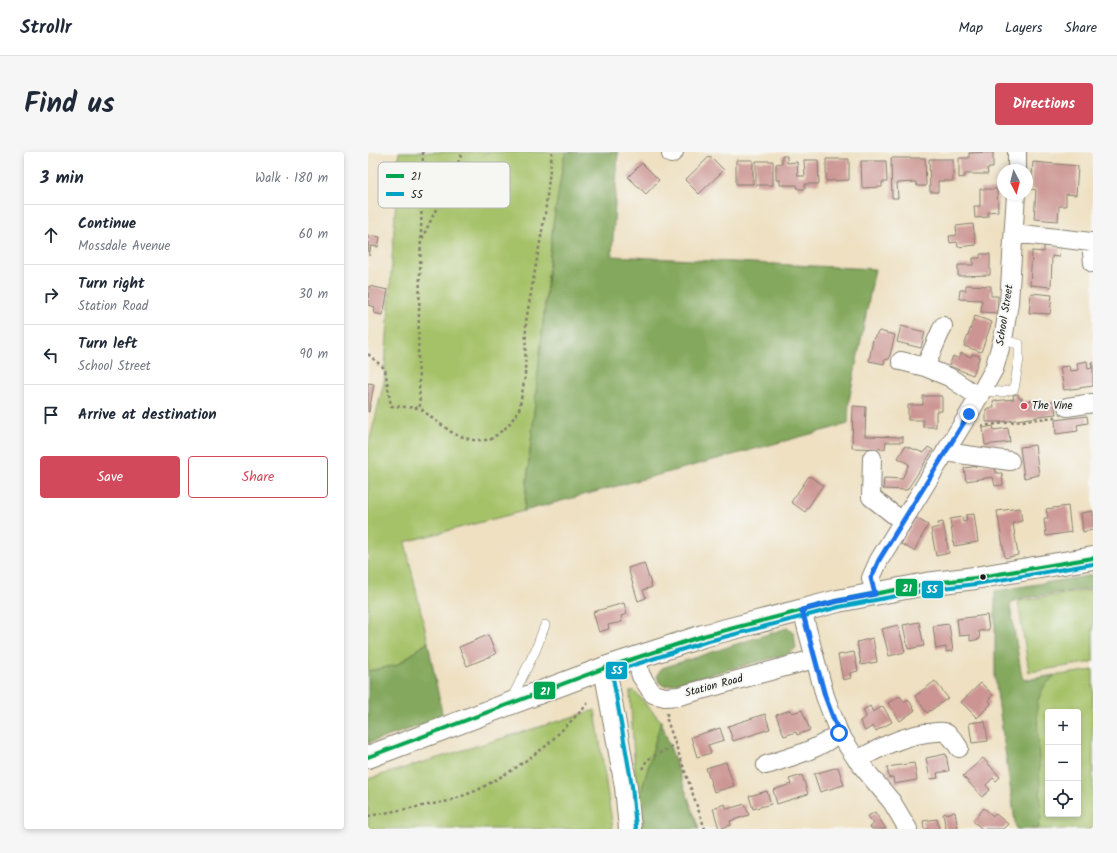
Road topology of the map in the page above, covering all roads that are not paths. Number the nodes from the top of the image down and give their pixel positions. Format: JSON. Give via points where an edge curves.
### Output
{"nodes":[{"id":1,"x":1017,"y":152,"type":"edge"},
{"id":2,"x":1017,"y":164,"type":"edge"},
{"id":3,"x":1016,"y":200,"type":"edge"},
{"id":4,"x":1014,"y":233,"type":"junction"},
{"id":5,"x":1092,"y":239,"type":"edge"},
{"id":6,"x":1093,"y":263,"type":"edge"},
{"id":7,"x":943,"y":326,"type":"dead end"},
{"id":8,"x":1002,"y":340,"type":"junction"},
{"id":9,"x":901,"y":361,"type":"dead end"},
{"id":10,"x":925,"y":366,"type":"junction"},
{"id":11,"x":980,"y":394,"type":"junction"},
{"id":12,"x":1093,"y":403,"type":"edge"},
{"id":13,"x":1068,"y":407,"type":"road end"},
{"id":14,"x":945,"y":452,"type":"junction"},
{"id":15,"x":872,"y":458,"type":"dead end"},
{"id":16,"x":1010,"y":461,"type":"dead end"},
{"id":17,"x":902,"y":521,"type":"junction"},
{"id":18,"x":1093,"y":558,"type":"edge"},
{"id":19,"x":875,"y":594,"type":"junction"},
{"id":20,"x":802,"y":610,"type":"junction"},
{"id":21,"x":545,"y":625,"type":"dead end"},
{"id":22,"x":636,"y":658,"type":"junction"},
{"id":23,"x":814,"y":659,"type":"junction"},
{"id":24,"x":604,"y":668,"type":"junction"},
{"id":25,"x":509,"y":704,"type":"junction"},
{"id":26,"x":839,"y":733,"type":"junction"},
{"id":27,"x":959,"y":748,"type":"dead end"},
{"id":28,"x":368,"y":757,"type":"edge"},
{"id":29,"x":857,"y":760,"type":"junction"},
{"id":30,"x":766,"y":765,"type":"dead end"},
{"id":31,"x":630,"y":829,"type":"edge"},
{"id":32,"x":908,"y":829,"type":"edge"}],
"edges":[{"from":1,"to":2,"type":"street"},
{"from":3,"to":4,"type":"street","name":"School Street"},
{"from":4,"to":5,"type":"street"},
{"from":4,"to":8,"type":"street","name":"School Street","via":[[1009,303]]},
{"from":5,"to":6,"type":"street"},
{"from":7,"to":10,"type":"street"},
{"from":8,"to":11,"type":"street","name":"School Street","via":[[994,369]]},
{"from":8,"to":11,"type":"lane","via":[[1019,344],[1014,390]]},
{"from":9,"to":10,"type":"street"},
{"from":10,"to":11,"type":"street"},
{"from":11,"to":14,"type":"street","name":"School Street"},
{"from":12,"to":13,"type":"street"},
{"from":14,"to":16,"type":"street"},
{"from":14,"to":17,"type":"street","name":"School Street"},
{"from":15,"to":17,"type":"street","via":[[871,497]]},
{"from":17,"to":19,"type":"street","name":"School Street","via":[[871,578]]},
{"from":18,"to":19,"type":"main road"},
{"from":19,"to":20,"type":"main road"},
{"from":20,"to":22,"type":"main road","via":[[703,636]]},
{"from":20,"to":23,"type":"street"},
{"from":21,"to":25,"type":"lane"},
{"from":22,"to":23,"type":"street","name":"Station Road","via":[[641,676],[653,694],[665,697],[679,696]]},
{"from":22,"to":24,"type":"main road"},
{"from":23,"to":26,"type":"street"},
{"from":24,"to":25,"type":"main road"},
{"from":24,"to":31,"type":"main road","via":[[626,791]]},
{"from":25,"to":28,"type":"main road"},
{"from":26,"to":29,"type":"street"},
{"from":26,"to":30,"type":"street","via":[[828,743]]},
{"from":27,"to":29,"type":"street","via":[[944,732],[936,732],[910,736],[883,746]]},
{"from":29,"to":32,"type":"street","via":[[892,802]]}]}
